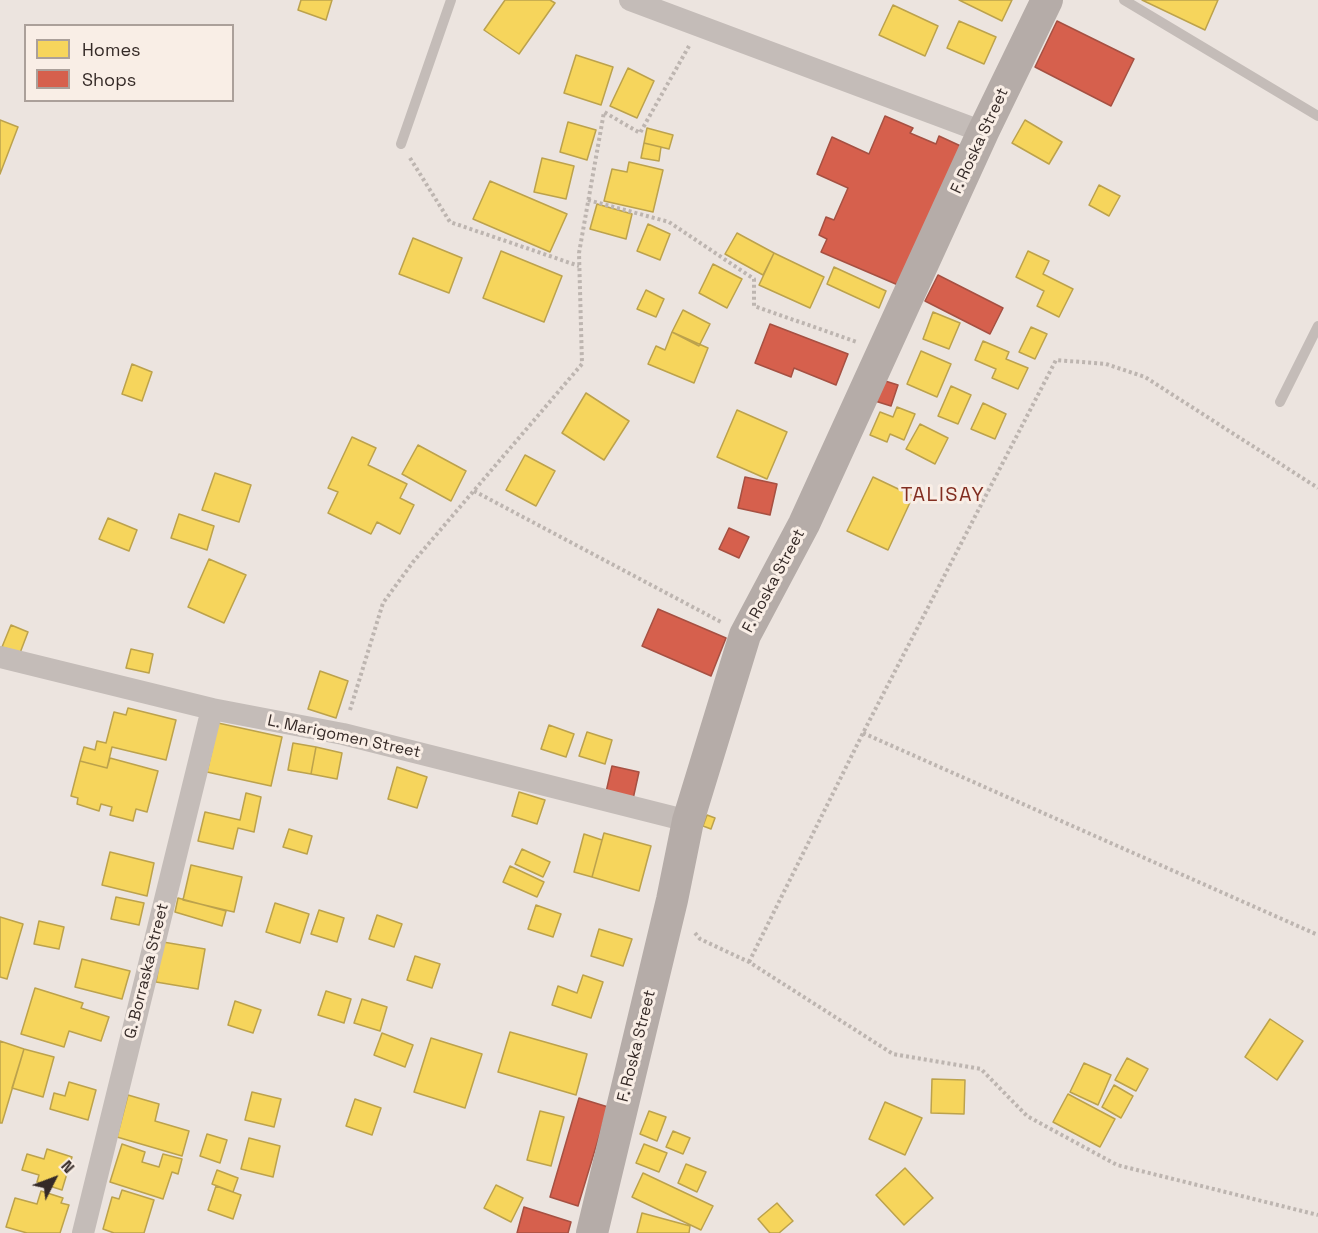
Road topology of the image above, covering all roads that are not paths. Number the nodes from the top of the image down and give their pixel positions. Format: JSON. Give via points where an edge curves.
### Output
{"nodes":[{"id":1,"x":451,"y":0,"type":"edge"},
{"id":2,"x":630,"y":0,"type":"edge"},
{"id":3,"x":1047,"y":0,"type":"edge"},
{"id":4,"x":1124,"y":0,"type":"edge"},
{"id":5,"x":1318,"y":116,"type":"edge"},
{"id":6,"x":983,"y":132,"type":"junction"},
{"id":7,"x":401,"y":144,"type":"road end"},
{"id":8,"x":1318,"y":326,"type":"edge"},
{"id":9,"x":1280,"y":402,"type":"dead end"},
{"id":10,"x":0,"y":657,"type":"edge"},
{"id":11,"x":212,"y":709,"type":"junction"},
{"id":12,"x":688,"y":821,"type":"junction"},
{"id":13,"x":82,"y":1233,"type":"edge"},
{"id":14,"x":592,"y":1233,"type":"edge"}],
"edges":[{"from":1,"to":7,"type":"lane"},
{"from":2,"to":6,"type":"street"},
{"from":3,"to":6,"type":"main road","name":"F. Roska Street"},
{"from":4,"to":5,"type":"lane"},
{"from":6,"to":12,"type":"main road","name":"F. Roska Street","via":[[804,524],[745,635]]},
{"from":8,"to":9,"type":"lane"},
{"from":10,"to":11,"type":"street","name":"L. Marigomen Street"},
{"from":11,"to":12,"type":"street","name":"L. Marigomen Street","via":[[343,734]]},
{"from":11,"to":13,"type":"street","name":"G. Borraska Street"},
{"from":12,"to":14,"type":"main road","name":"F. Roska Street"}]}
